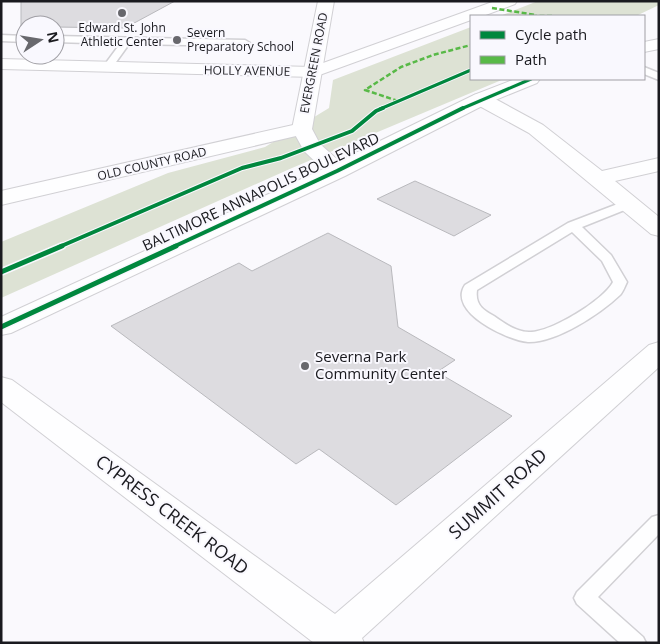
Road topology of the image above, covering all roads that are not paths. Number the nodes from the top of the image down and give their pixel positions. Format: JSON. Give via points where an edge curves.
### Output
{"nodes":[{"id":1,"x":326,"y":1,"type":"edge"},
{"id":2,"x":510,"y":1,"type":"edge"},
{"id":3,"x":470,"y":15,"type":"edge"},
{"id":4,"x":471,"y":15,"type":"edge"},
{"id":5,"x":1,"y":38,"type":"edge"},
{"id":6,"x":15,"y":39,"type":"edge"},
{"id":7,"x":65,"y":39,"type":"edge"},
{"id":8,"x":126,"y":41,"type":"junction"},
{"id":9,"x":245,"y":44,"type":"dead end"},
{"id":10,"x":659,"y":44,"type":"edge"},
{"id":11,"x":645,"y":47,"type":"edge"},
{"id":12,"x":1,"y":64,"type":"edge"},
{"id":13,"x":108,"y":67,"type":"junction"},
{"id":14,"x":645,"y":70,"type":"edge"},
{"id":15,"x":314,"y":72,"type":"junction"},
{"id":16,"x":659,"y":76,"type":"edge"},
{"id":17,"x":528,"y":80,"type":"edge"},
{"id":18,"x":481,"y":99,"type":"junction"},
{"id":19,"x":302,"y":129,"type":"junction"},
{"id":20,"x":659,"y":164,"type":"edge"},
{"id":21,"x":338,"y":171,"type":"junction"},
{"id":22,"x":598,"y":179,"type":"junction"},
{"id":23,"x":1,"y":198,"type":"edge"},
{"id":24,"x":628,"y":204,"type":"junction"},
{"id":25,"x":573,"y":226,"type":"junction"},
{"id":26,"x":659,"y":230,"type":"edge"},
{"id":27,"x":1,"y":327,"type":"edge"},
{"id":28,"x":659,"y":351,"type":"edge"},
{"id":29,"x":1,"y":387,"type":"edge"},
{"id":30,"x":659,"y":522,"type":"edge"},
{"id":31,"x":340,"y":640,"type":"edge"},
{"id":32,"x":635,"y":643,"type":"edge"}],
"edges":[{"from":1,"to":15,"type":"street","name":"EVERGREEN ROAD"},
{"from":2,"to":4,"type":"street","name":"HOLLY AVENUE"},
{"from":3,"to":15,"type":"street","name":"HOLLY AVENUE"},
{"from":5,"to":6,"type":"lane"},
{"from":7,"to":8,"type":"lane"},
{"from":8,"to":9,"type":"lane"},
{"from":8,"to":13,"type":"lane"},
{"from":10,"to":11,"type":"street"},
{"from":12,"to":13,"type":"street","name":"HOLLY AVENUE"},
{"from":13,"to":15,"type":"street","name":"HOLLY AVENUE"},
{"from":14,"to":16,"type":"lane"},
{"from":15,"to":19,"type":"street","name":"EVERGREEN ROAD"},
{"from":17,"to":18,"type":"street","name":"BALTIMORE ANNAPOLIS BOULEVARD"},
{"from":18,"to":21,"type":"street","name":"BALTIMORE ANNAPOLIS BOULEVARD"},
{"from":18,"to":22,"type":"street","via":[[536,129]]},
{"from":19,"to":21,"type":"street","name":"EVERGREEN ROAD","via":[[310,147]]},
{"from":19,"to":23,"type":"street","name":"OLD COUNTY ROAD"},
{"from":20,"to":22,"type":"street"},
{"from":21,"to":27,"type":"street","name":"BALTIMORE ANNAPOLIS BOULEVARD"},
{"from":22,"to":24,"type":"street"},
{"from":24,"to":25,"type":"lane"},
{"from":24,"to":26,"type":"street"},
{"from":25,"to":25,"type":"lane","via":[[470,288],[471,306],[511,332],[545,337],[616,292],[620,282],[617,273]]},
{"from":28,"to":31,"type":"street","name":"SUMMIT ROAD"},
{"from":29,"to":31,"type":"street","name":"CYPRESS CREEK ROAD"},
{"from":30,"to":32,"type":"lane","via":[[584,598]]}]}
